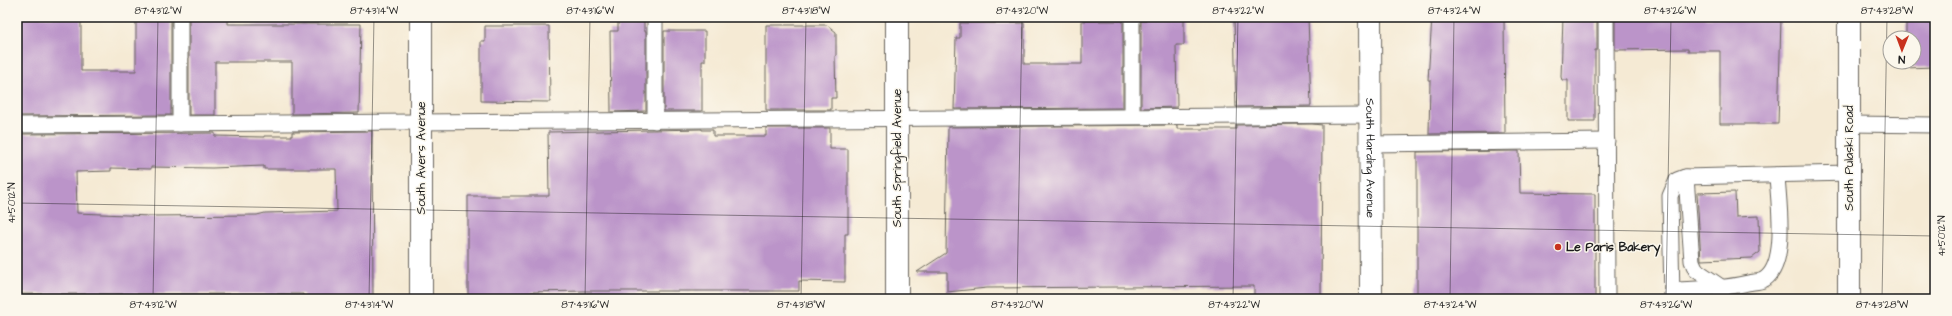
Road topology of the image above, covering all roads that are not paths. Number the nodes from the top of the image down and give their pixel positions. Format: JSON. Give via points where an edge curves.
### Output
{"nodes":[{"id":1,"x":180,"y":17,"type":"edge"},
{"id":2,"x":421,"y":17,"type":"edge"},
{"id":3,"x":655,"y":17,"type":"edge"},
{"id":4,"x":896,"y":17,"type":"edge"},
{"id":5,"x":1132,"y":17,"type":"edge"},
{"id":6,"x":1370,"y":17,"type":"edge"},
{"id":7,"x":1606,"y":17,"type":"edge"},
{"id":8,"x":1849,"y":17,"type":"edge"},
{"id":9,"x":1371,"y":115,"type":"junction"},
{"id":10,"x":1132,"y":116,"type":"junction"},
{"id":11,"x":897,"y":119,"type":"junction"},
{"id":12,"x":655,"y":121,"type":"junction"},
{"id":13,"x":421,"y":122,"type":"junction"},
{"id":14,"x":180,"y":124,"type":"junction"},
{"id":15,"x":1849,"y":124,"type":"junction"},
{"id":16,"x":17,"y":125,"type":"edge"},
{"id":17,"x":1935,"y":125,"type":"edge"},
{"id":18,"x":1607,"y":141,"type":"junction"},
{"id":19,"x":1370,"y":144,"type":"junction"},
{"id":20,"x":1849,"y":173,"type":"junction"},
{"id":21,"x":1777,"y":174,"type":"junction"},
{"id":22,"x":1686,"y":177,"type":"junction"},
{"id":23,"x":1724,"y":288,"type":"junction"},
{"id":24,"x":1672,"y":295,"type":"edge"},
{"id":25,"x":422,"y":299,"type":"edge"},
{"id":26,"x":897,"y":299,"type":"edge"},
{"id":27,"x":1371,"y":299,"type":"edge"},
{"id":28,"x":1607,"y":299,"type":"edge"},
{"id":29,"x":1849,"y":299,"type":"edge"}],
"edges":[{"from":1,"to":14,"type":"lane"},
{"from":2,"to":13,"type":"street","name":"South Avers Avenue"},
{"from":3,"to":12,"type":"lane"},
{"from":4,"to":11,"type":"street","name":"South Springfield Avenue"},
{"from":5,"to":10,"type":"lane"},
{"from":6,"to":9,"type":"street","name":"South Harding Avenue"},
{"from":7,"to":18,"type":"lane"},
{"from":8,"to":15,"type":"street","name":"South Pulaski Road"},
{"from":9,"to":10,"type":"lane"},
{"from":9,"to":19,"type":"street","name":"South Harding Avenue"},
{"from":10,"to":11,"type":"lane"},
{"from":11,"to":12,"type":"lane"},
{"from":11,"to":26,"type":"street","name":"South Springfield Avenue"},
{"from":12,"to":13,"type":"lane"},
{"from":13,"to":14,"type":"lane"},
{"from":13,"to":25,"type":"street","name":"South Avers Avenue"},
{"from":14,"to":16,"type":"lane"},
{"from":15,"to":17,"type":"lane"},
{"from":15,"to":20,"type":"street","name":"South Pulaski Road"},
{"from":18,"to":19,"type":"lane"},
{"from":18,"to":28,"type":"lane"},
{"from":19,"to":27,"type":"street","name":"South Harding Avenue"},
{"from":20,"to":21,"type":"lane"},
{"from":20,"to":29,"type":"street","name":"South Pulaski Road"},
{"from":21,"to":22,"type":"lane"},
{"from":21,"to":23,"type":"lane","via":[[1780,236],[1773,270],[1763,280]]},
{"from":22,"to":23,"type":"lane","via":[[1692,261],[1696,270]]},
{"from":22,"to":24,"type":"lane","via":[[1677,180],[1670,196]]},
{"from":23,"to":24,"type":"lane"}]}
